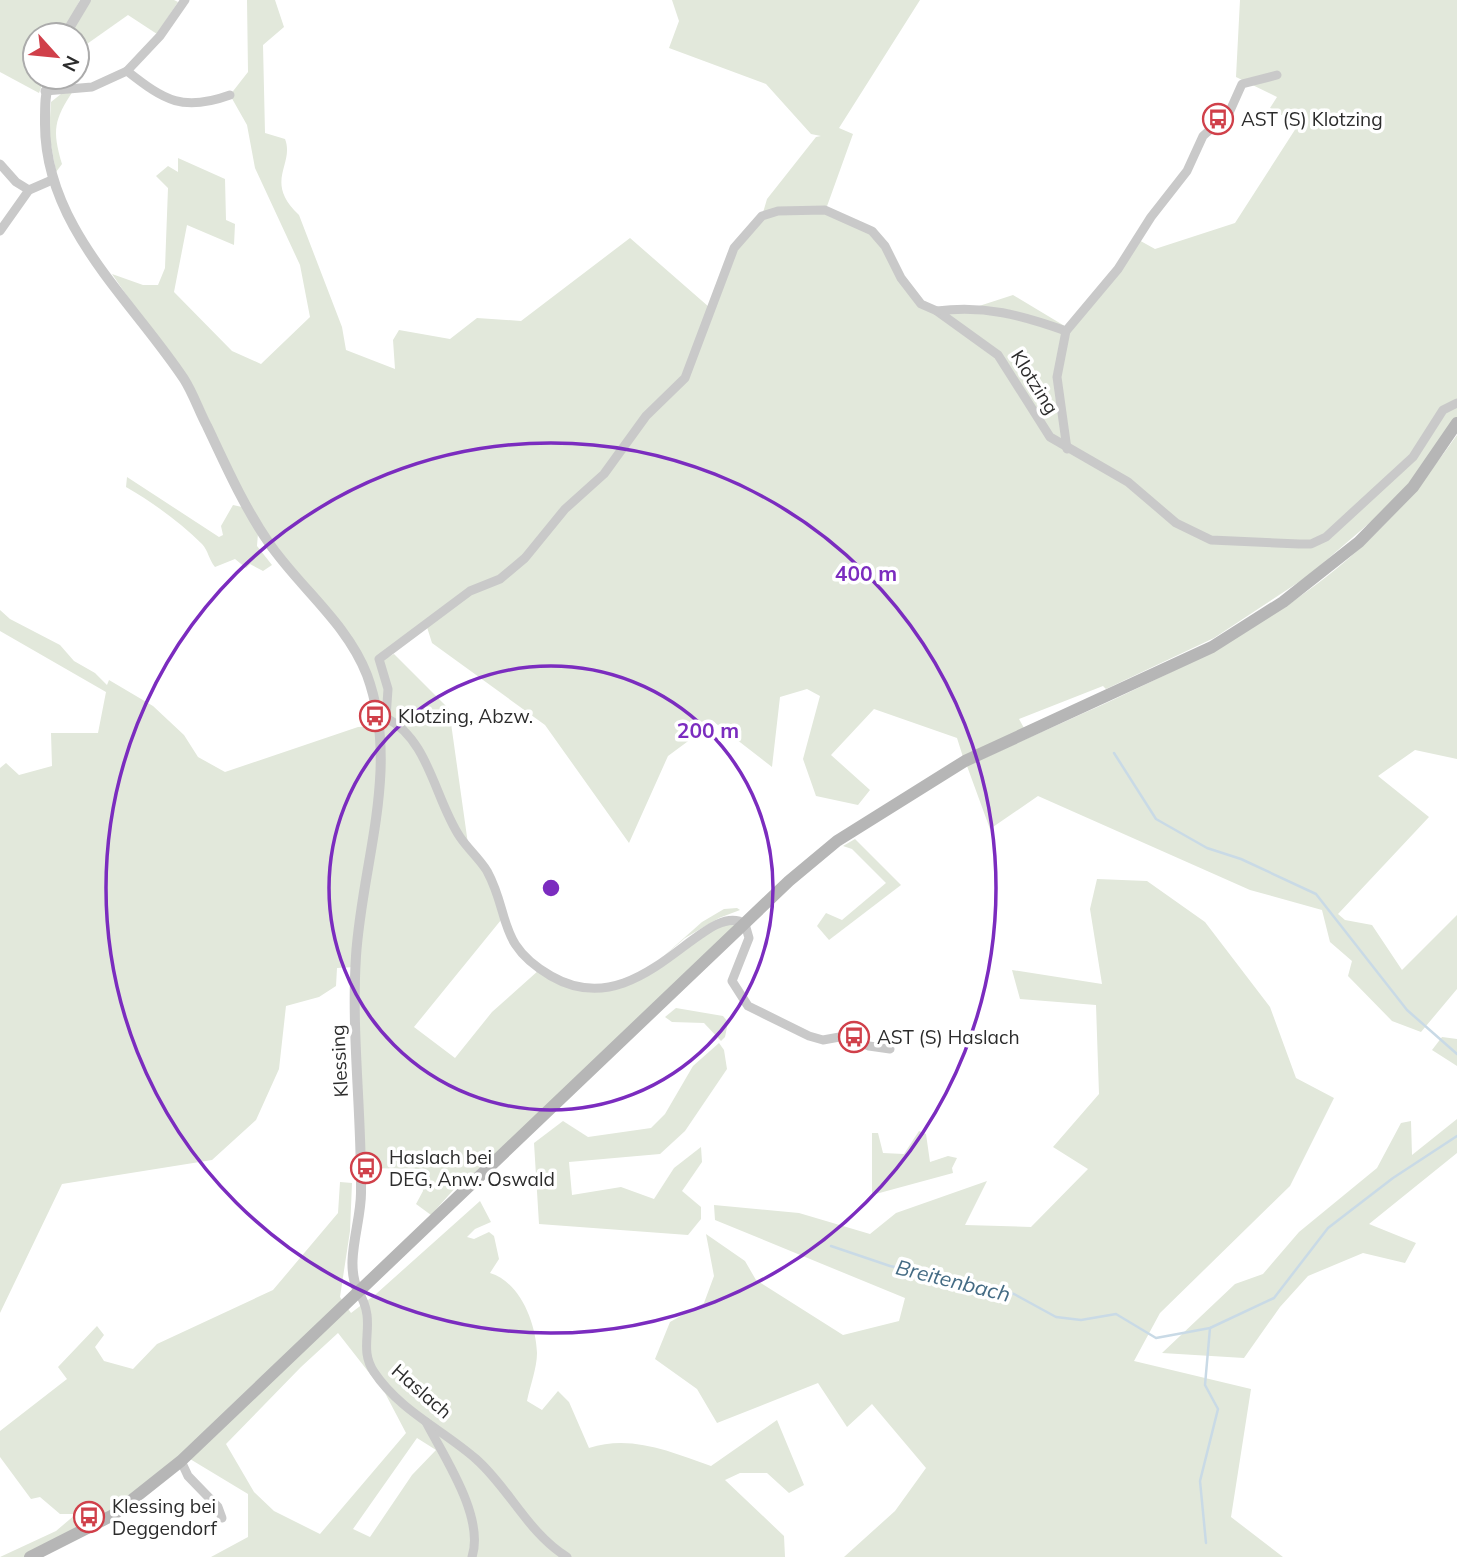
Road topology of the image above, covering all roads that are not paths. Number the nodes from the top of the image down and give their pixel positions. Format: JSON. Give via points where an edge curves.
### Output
{"nodes":[{"id":1,"x":86,"y":0,"type":"edge"},
{"id":2,"x":185,"y":0,"type":"edge"},
{"id":3,"x":73,"y":21,"type":"edge"},
{"id":4,"x":127,"y":71,"type":"junction"},
{"id":5,"x":1278,"y":75,"type":"dead end"},
{"id":6,"x":91,"y":87,"type":"edge"},
{"id":7,"x":45,"y":91,"type":"edge"},
{"id":8,"x":230,"y":95,"type":"dead end"},
{"id":9,"x":0,"y":164,"type":"edge"},
{"id":10,"x":52,"y":180,"type":"junction"},
{"id":11,"x":29,"y":190,"type":"junction"},
{"id":12,"x":0,"y":230,"type":"edge"},
{"id":13,"x":937,"y":311,"type":"junction"},
{"id":14,"x":1066,"y":331,"type":"junction"},
{"id":15,"x":1457,"y":403,"type":"edge"},
{"id":16,"x":1457,"y":423,"type":"edge"},
{"id":17,"x":1067,"y":449,"type":"junction"},
{"id":18,"x":383,"y":719,"type":"junction"},
{"id":19,"x":745,"y":924,"type":"junction"},
{"id":20,"x":890,"y":1049,"type":"dead end"},
{"id":21,"x":361,"y":1164,"type":"joint"},
{"id":22,"x":358,"y":1291,"type":"junction"},
{"id":23,"x":425,"y":1421,"type":"junction"},
{"id":24,"x":181,"y":1461,"type":"junction"},
{"id":25,"x":222,"y":1518,"type":"dead end"},
{"id":26,"x":30,"y":1557,"type":"edge"},
{"id":27,"x":472,"y":1557,"type":"edge"},
{"id":28,"x":567,"y":1557,"type":"edge"}],
"edges":[{"from":1,"to":3,"type":"street"},
{"from":2,"to":4,"type":"street"},
{"from":4,"to":6,"type":"street"},
{"from":4,"to":8,"type":"street","via":[[178,103],[205,104]]},
{"from":5,"to":14,"type":"street","via":[[1241,83],[1229,113],[1203,136],[1187,171],[1118,269]]},
{"from":7,"to":10,"type":"street","name":"Klessing","via":[[45,139]]},
{"from":9,"to":11,"type":"street"},
{"from":10,"to":11,"type":"street"},
{"from":10,"to":18,"type":"street","name":"Klessing","via":[[73,225],[104,273],[185,381],[267,541],[355,651]]},
{"from":11,"to":12,"type":"street"},
{"from":13,"to":14,"type":"street","name":"Klotzing","via":[[971,307]]},
{"from":13,"to":17,"type":"street","name":"Klotzing","via":[[998,355],[1040,424]]},
{"from":13,"to":18,"type":"street","via":[[921,304],[872,231],[811,208],[762,216],[734,248],[685,378],[646,416],[604,474],[500,579],[470,591],[379,659],[388,689]]},
{"from":14,"to":17,"type":"street","via":[[1057,377]]},
{"from":15,"to":17,"type":"street","name":"Klotzing","via":[[1443,410],[1413,457],[1354,514],[1311,544],[1211,540],[1176,523],[1128,482]]},
{"from":16,"to":19,"type":"main road","via":[[1413,487],[1359,542],[1294,594],[1212,647],[965,761],[906,795],[837,841]]},
{"from":18,"to":19,"type":"street","via":[[396,723],[416,747],[460,838],[487,872],[512,940],[551,976],[586,989],[607,989],[645,974],[724,919]]},
{"from":18,"to":21,"type":"street","name":"Klessing","via":[[380,789],[356,956],[354,1019]]},
{"from":19,"to":20,"type":"street","via":[[749,938],[732,981],[748,1006],[818,1039],[845,1036]]},
{"from":19,"to":22,"type":"main road"},
{"from":21,"to":22,"type":"street","name":"Haslach","via":[[352,1276]]},
{"from":22,"to":23,"type":"street","name":"Haslach","via":[[368,1308],[366,1348],[373,1371]]},
{"from":22,"to":24,"type":"main road"},
{"from":23,"to":27,"type":"street","via":[[467,1505]]},
{"from":23,"to":28,"type":"street","name":"Haslach","via":[[478,1461],[521,1514]]},
{"from":24,"to":25,"type":"street"},
{"from":24,"to":26,"type":"main road","via":[[113,1515]]}]}
